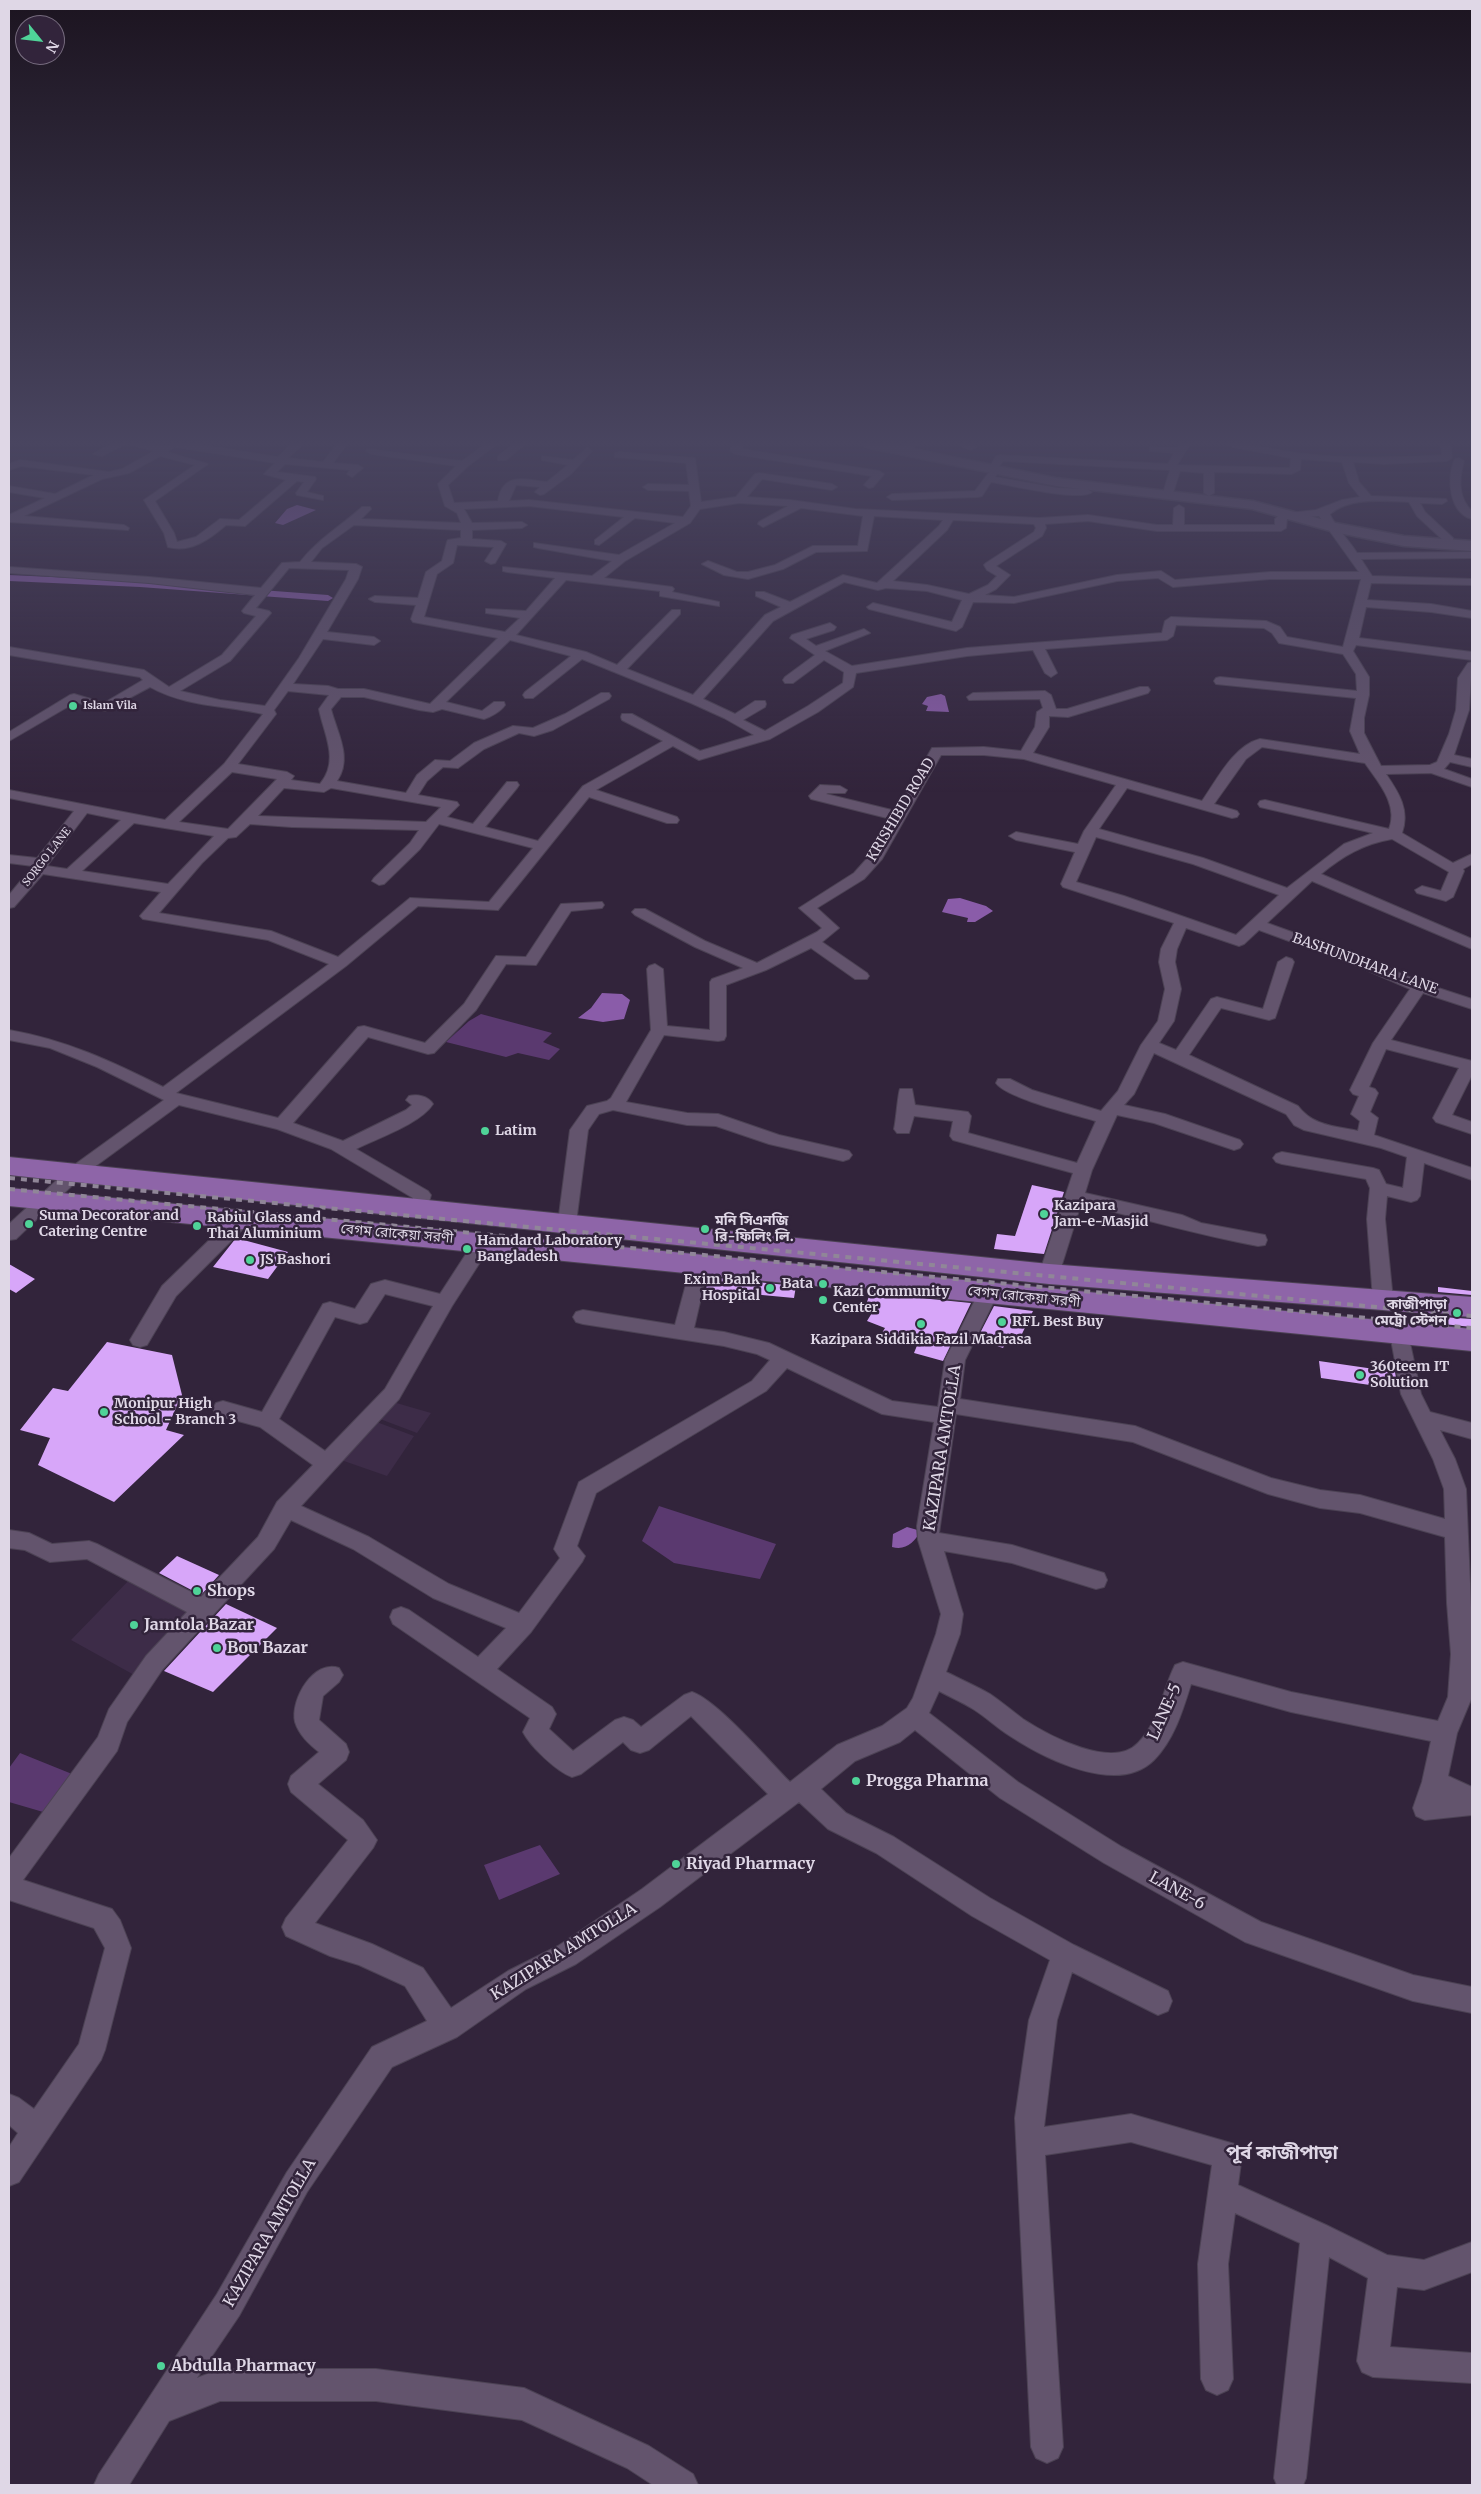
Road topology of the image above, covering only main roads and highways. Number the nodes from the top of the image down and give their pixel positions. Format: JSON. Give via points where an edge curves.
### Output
{"nodes":[{"id":1,"x":9,"y":1166,"type":"edge"},
{"id":2,"x":9,"y":1198,"type":"edge"},
{"id":3,"x":1472,"y":1307,"type":"edge"},
{"id":4,"x":1472,"y":1340,"type":"edge"}],
"edges":[{"from":1,"to":3,"type":"main road","name":"বেগম রোকেয়া সরণী","via":[[1049,1274]]},
{"from":2,"to":4,"type":"main road","name":"বেগম রোকেয়া সরণী"}]}
